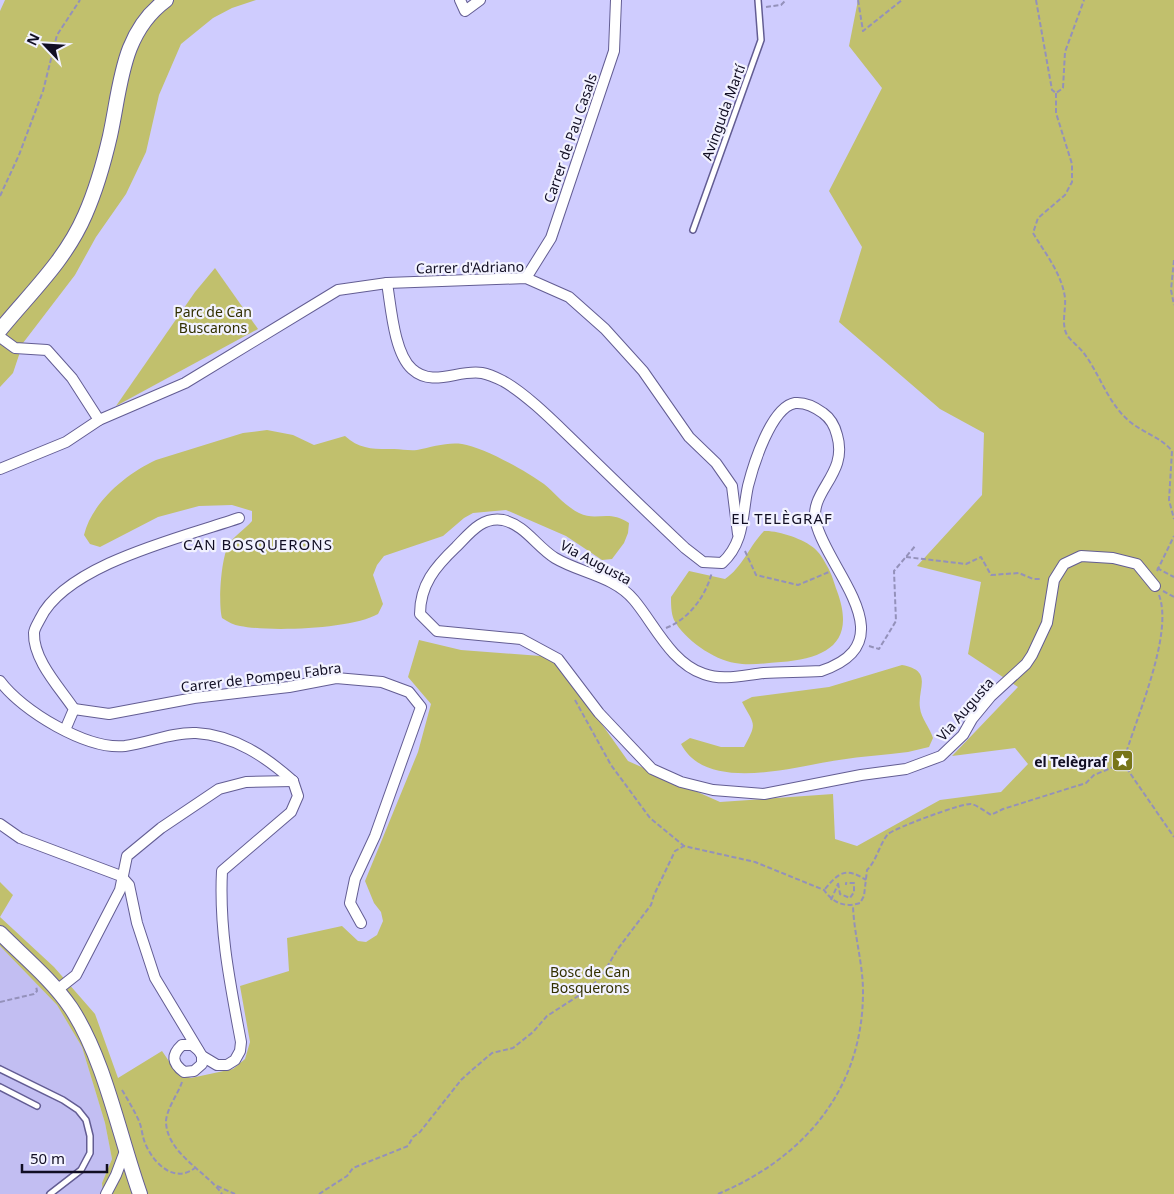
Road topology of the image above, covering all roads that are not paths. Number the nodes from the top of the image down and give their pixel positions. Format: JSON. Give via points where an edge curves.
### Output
{"nodes":[{"id":1,"x":166,"y":0,"type":"edge"},
{"id":2,"x":460,"y":0,"type":"edge"},
{"id":3,"x":480,"y":0,"type":"edge"},
{"id":4,"x":616,"y":0,"type":"edge"},
{"id":5,"x":758,"y":0,"type":"edge"},
{"id":6,"x":693,"y":230,"type":"dead end"},
{"id":7,"x":526,"y":278,"type":"junction"},
{"id":8,"x":387,"y":283,"type":"junction"},
{"id":9,"x":0,"y":330,"type":"edge"},
{"id":10,"x":0,"y":338,"type":"edge"},
{"id":11,"x":99,"y":420,"type":"junction"},
{"id":12,"x":0,"y":469,"type":"edge"},
{"id":13,"x":239,"y":518,"type":"dead end"},
{"id":14,"x":739,"y":538,"type":"junction"},
{"id":15,"x":1155,"y":586,"type":"road end"},
{"id":16,"x":0,"y":681,"type":"edge"},
{"id":17,"x":74,"y":709,"type":"junction"},
{"id":18,"x":65,"y":730,"type":"junction"},
{"id":19,"x":294,"y":781,"type":"junction"},
{"id":20,"x":0,"y":824,"type":"edge"},
{"id":21,"x":121,"y":876,"type":"junction"},
{"id":22,"x":361,"y":923,"type":"dead end"},
{"id":23,"x":0,"y":933,"type":"edge"},
{"id":24,"x":57,"y":990,"type":"junction"},
{"id":25,"x":201,"y":1053,"type":"junction"},
{"id":26,"x":0,"y":1069,"type":"edge"},
{"id":27,"x":0,"y":1087,"type":"edge"},
{"id":28,"x":37,"y":1106,"type":"dead end"},
{"id":29,"x":125,"y":1151,"type":"junction"},
{"id":30,"x":50,"y":1194,"type":"edge"},
{"id":31,"x":106,"y":1194,"type":"edge"},
{"id":32,"x":140,"y":1194,"type":"edge"}],
"edges":[{"from":1,"to":9,"type":"street","via":[[147,16],[130,43],[101,169],[75,237],[65,255]]},
{"from":2,"to":3,"type":"street","via":[[465,11]]},
{"from":4,"to":7,"type":"street","name":"Carrer de Pau Casals","via":[[614,51],[551,238]]},
{"from":5,"to":6,"type":"lane","name":"Avinguda Martí","via":[[761,40]]},
{"from":7,"to":8,"type":"street","name":"Carrer d'Adriano"},
{"from":7,"to":14,"type":"street","name":"Carrer d'Adriano","via":[[568,297],[605,329],[643,371],[689,437],[716,463],[732,486]]},
{"from":8,"to":11,"type":"street","name":"Carrer d'Adriano","via":[[338,290],[185,383]]},
{"from":8,"to":14,"type":"street","via":[[399,345],[405,362],[414,371],[426,377],[445,378],[482,373],[504,382],[546,414],[703,562],[722,563],[731,555]]},
{"from":10,"to":11,"type":"street","via":[[15,348],[47,350],[72,378]]},
{"from":11,"to":12,"type":"street","name":"Carrer d'Adriano","via":[[66,442]]},
{"from":13,"to":17,"type":"street","via":[[133,554],[81,577],[58,594],[44,610],[34,632],[39,656]]},
{"from":14,"to":15,"type":"street","name":"Via Augusta","via":[[749,484],[768,432],[778,414],[794,403],[812,405],[836,428],[840,446],[838,465],[821,492],[815,512],[819,532],[855,598],[861,618],[858,641],[846,659],[821,671],[717,677],[694,670],[671,650],[624,591],[553,557],[525,532],[503,520],[478,524],[428,580],[420,597],[420,614],[437,631],[521,639],[558,659],[599,713],[652,769],[696,786],[764,794],[906,769],[930,762],[949,749],[991,696],[1026,664],[1047,623],[1054,580],[1064,564],[1081,556],[1137,564]]},
{"from":16,"to":18,"type":"street","via":[[32,711]]},
{"from":17,"to":18,"type":"street"},
{"from":17,"to":22,"type":"street","name":"Carrer de Pompeu Fabra","via":[[109,714],[336,678],[382,682],[410,692],[421,707],[375,836],[355,879],[350,903]]},
{"from":18,"to":19,"type":"street","via":[[98,745],[123,746],[195,733],[228,739],[256,752]]},
{"from":19,"to":21,"type":"street","via":[[246,782],[218,789],[127,856]]},
{"from":19,"to":25,"type":"street","via":[[298,796],[292,812],[222,871],[221,920],[226,966],[242,1042],[236,1060],[227,1065],[216,1065]]},
{"from":20,"to":21,"type":"street","via":[[20,838]]},
{"from":21,"to":24,"type":"street","via":[[120,890],[76,975]]},
{"from":21,"to":25,"type":"street","via":[[129,885],[137,923],[155,978]]},
{"from":23,"to":24,"type":"street"},
{"from":24,"to":29,"type":"street","via":[[80,1023],[95,1053]]},
{"from":25,"to":25,"type":"street","via":[[202,1064],[194,1071],[183,1072],[176,1067],[175,1051],[182,1045],[192,1045]]},
{"from":26,"to":30,"type":"lane","via":[[63,1100],[86,1120],[90,1154],[80,1170]]},
{"from":27,"to":28,"type":"lane"},
{"from":29,"to":31,"type":"street"},
{"from":29,"to":32,"type":"street"}]}
